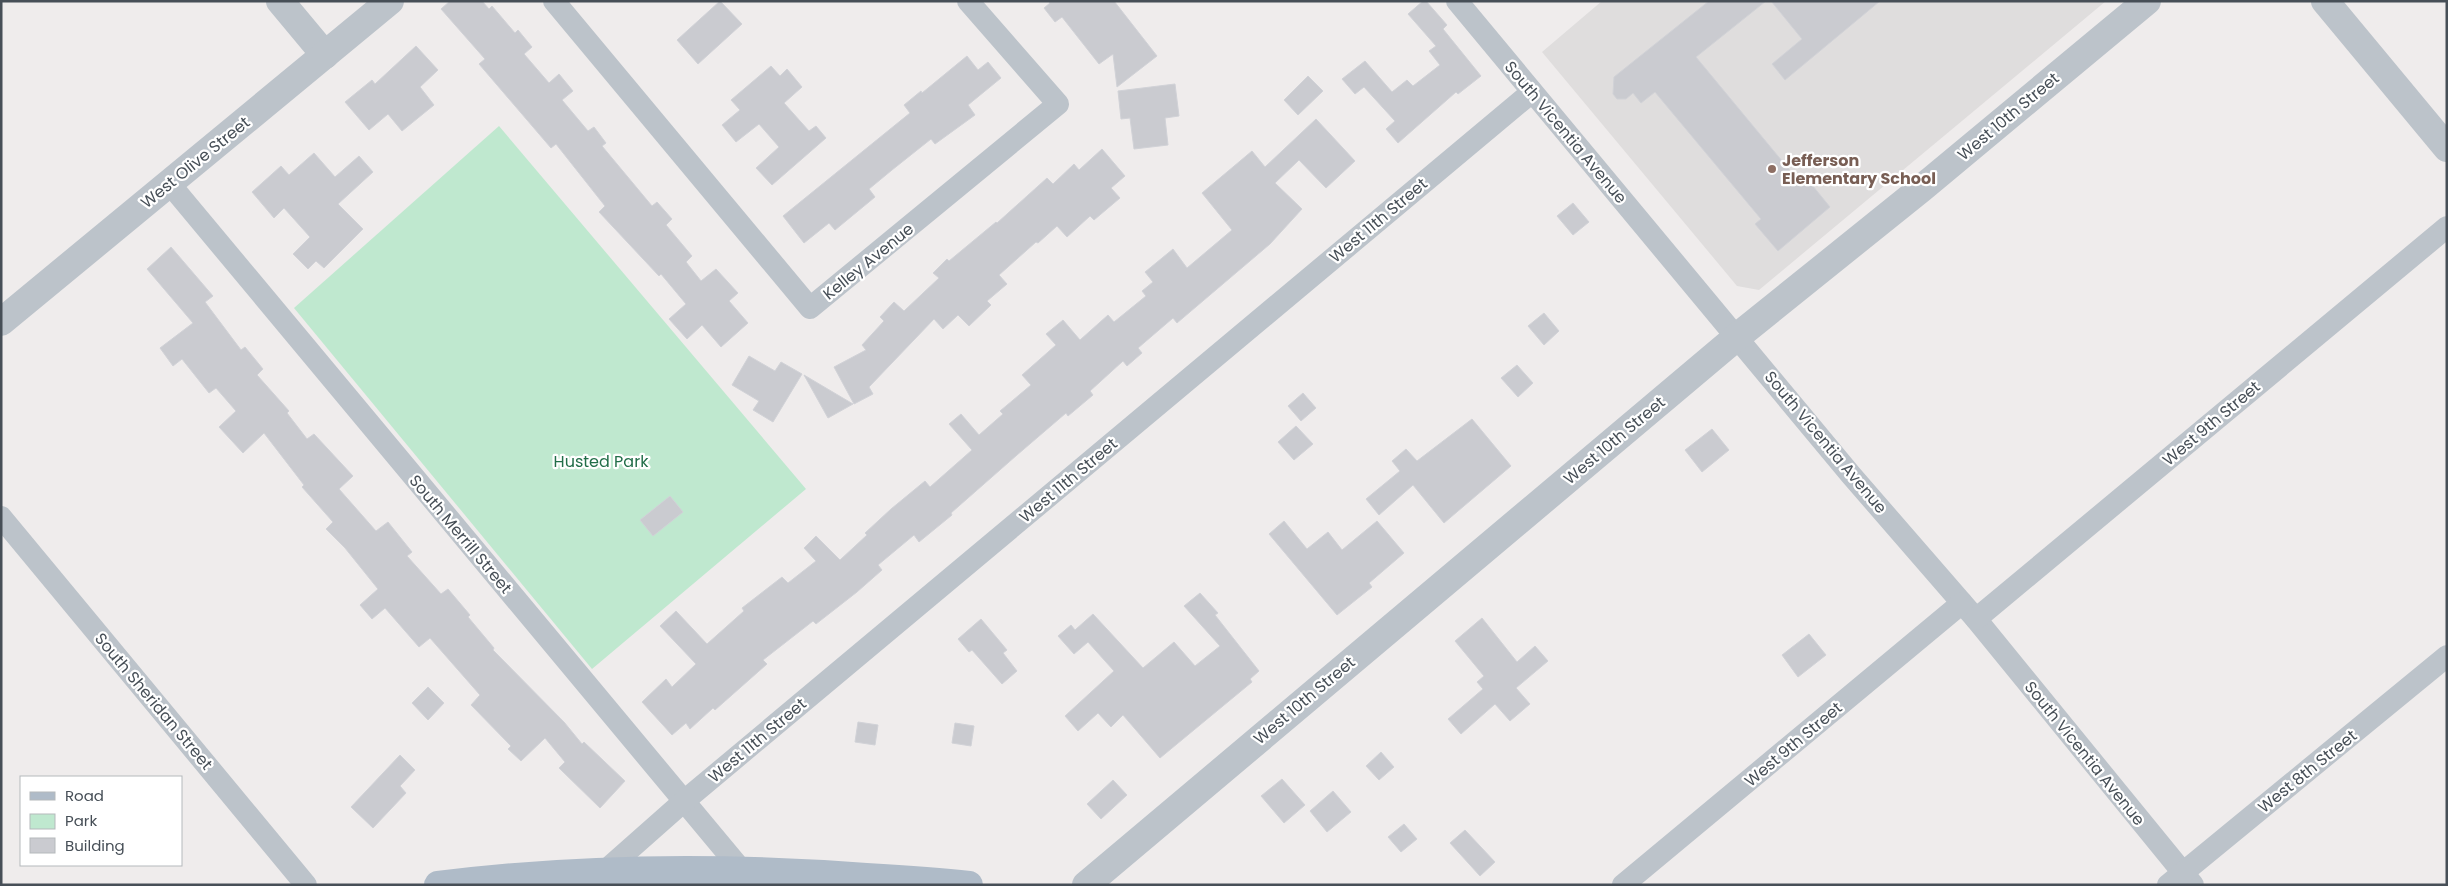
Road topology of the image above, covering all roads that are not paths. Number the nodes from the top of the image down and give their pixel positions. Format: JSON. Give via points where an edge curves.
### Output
{"nodes":[{"id":1,"x":280,"y":1,"type":"edge"},
{"id":2,"x":390,"y":1,"type":"edge"},
{"id":3,"x":554,"y":1,"type":"edge"},
{"id":4,"x":968,"y":1,"type":"edge"},
{"id":5,"x":1457,"y":1,"type":"edge"},
{"id":6,"x":2148,"y":1,"type":"edge"},
{"id":7,"x":2325,"y":1,"type":"edge"},
{"id":8,"x":325,"y":55,"type":"junction"},
{"id":9,"x":1532,"y":92,"type":"junction"},
{"id":10,"x":2447,"y":148,"type":"edge"},
{"id":11,"x":169,"y":183,"type":"junction"},
{"id":12,"x":2447,"y":227,"type":"edge"},
{"id":13,"x":1,"y":322,"type":"edge"},
{"id":14,"x":1738,"y":336,"type":"junction"},
{"id":15,"x":1,"y":517,"type":"edge"},
{"id":16,"x":1969,"y":611,"type":"junction"},
{"id":17,"x":2447,"y":656,"type":"edge"},
{"id":18,"x":683,"y":802,"type":"junction"},
{"id":19,"x":605,"y":871,"type":"junction"},
{"id":20,"x":748,"y":877,"type":"edge"},
{"id":21,"x":2181,"y":881,"type":"edge"},
{"id":22,"x":306,"y":885,"type":"edge"},
{"id":23,"x":438,"y":885,"type":"edge"},
{"id":24,"x":969,"y":885,"type":"edge"},
{"id":25,"x":1086,"y":885,"type":"edge"},
{"id":26,"x":1623,"y":885,"type":"edge"}],
"edges":[{"from":1,"to":8,"type":"street"},
{"from":2,"to":8,"type":"street","name":"West Olive Street"},
{"from":3,"to":4,"type":"street","name":"Kelley Avenue","via":[[810,308],[1058,104]]},
{"from":5,"to":9,"type":"street","name":"South Vicentia Avenue"},
{"from":6,"to":14,"type":"street","name":"West 10th Street"},
{"from":7,"to":10,"type":"street"},
{"from":8,"to":11,"type":"street","name":"West Olive Street"},
{"from":9,"to":14,"type":"street","name":"South Vicentia Avenue"},
{"from":9,"to":18,"type":"street","name":"West 11th Street"},
{"from":11,"to":13,"type":"street","name":"West Olive Street"},
{"from":11,"to":18,"type":"street","name":"South Merrill Street"},
{"from":12,"to":16,"type":"street","name":"West 9th Street"},
{"from":14,"to":16,"type":"street","name":"South Vicentia Avenue","via":[[1851,475]]},
{"from":14,"to":25,"type":"street","name":"West 10th Street"},
{"from":15,"to":22,"type":"street","name":"South Sheridan Street"},
{"from":16,"to":21,"type":"street","name":"South Vicentia Avenue"},
{"from":16,"to":26,"type":"street","name":"West 9th Street"},
{"from":17,"to":21,"type":"street","name":"West 8th Street"},
{"from":18,"to":19,"type":"street","name":"West 11th Street"},
{"from":18,"to":20,"type":"street","name":"South Merrill Street"},
{"from":19,"to":20,"type":"main road"},
{"from":19,"to":23,"type":"main road"},
{"from":20,"to":24,"type":"main road"}]}
